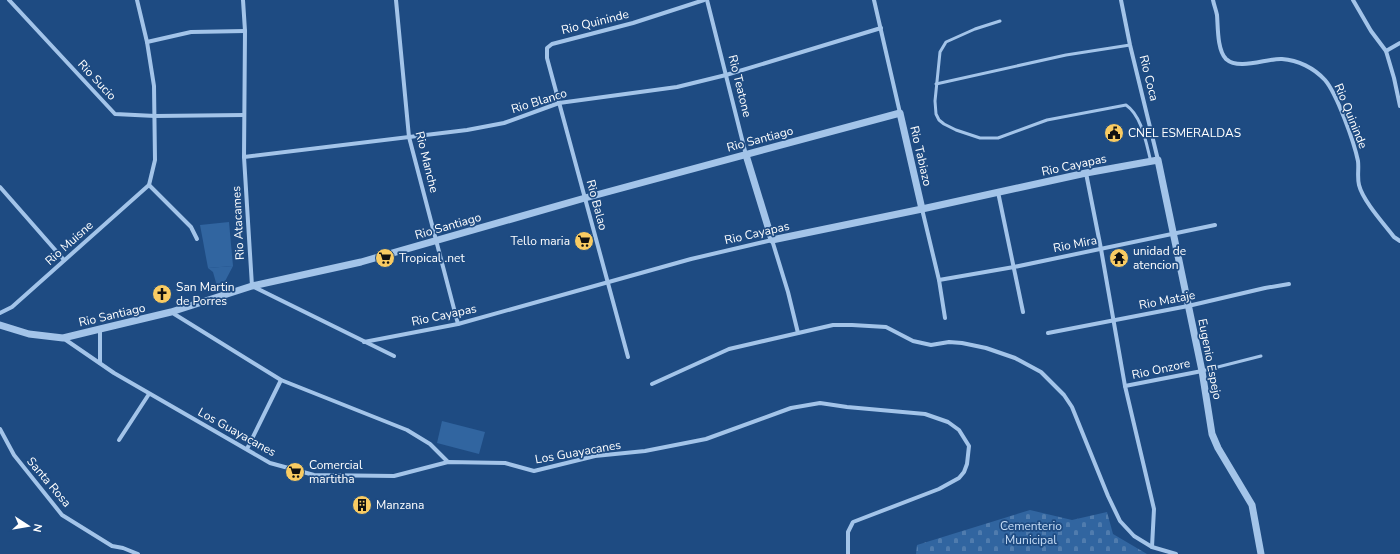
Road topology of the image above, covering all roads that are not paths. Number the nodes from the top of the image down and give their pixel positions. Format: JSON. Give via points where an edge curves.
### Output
{"nodes":[{"id":1,"x":9,"y":0,"type":"edge"},
{"id":2,"x":137,"y":0,"type":"edge"},
{"id":3,"x":243,"y":0,"type":"edge"},
{"id":4,"x":397,"y":0,"type":"edge"},
{"id":5,"x":705,"y":0,"type":"edge"},
{"id":6,"x":874,"y":0,"type":"edge"},
{"id":7,"x":1121,"y":0,"type":"edge"},
{"id":8,"x":1213,"y":0,"type":"edge"},
{"id":9,"x":1353,"y":0,"type":"edge"},
{"id":10,"x":1000,"y":21,"type":"dead end"},
{"id":11,"x":881,"y":28,"type":"junction"},
{"id":12,"x":245,"y":31,"type":"junction"},
{"id":13,"x":147,"y":42,"type":"junction"},
{"id":14,"x":1400,"y":43,"type":"edge"},
{"id":15,"x":1130,"y":45,"type":"junction"},
{"id":16,"x":1386,"y":51,"type":"junction"},
{"id":17,"x":547,"y":58,"type":"joint"},
{"id":18,"x":726,"y":75,"type":"junction"},
{"id":19,"x":936,"y":84,"type":"junction"},
{"id":20,"x":559,"y":103,"type":"junction"},
{"id":21,"x":1400,"y":106,"type":"edge"},
{"id":22,"x":900,"y":113,"type":"junction"},
{"id":23,"x":244,"y":115,"type":"junction"},
{"id":24,"x":155,"y":116,"type":"junction"},
{"id":25,"x":409,"y":137,"type":"junction"},
{"id":26,"x":746,"y":155,"type":"junction"},
{"id":27,"x":244,"y":157,"type":"junction"},
{"id":28,"x":1158,"y":160,"type":"junction"},
{"id":29,"x":1151,"y":162,"type":"junction"},
{"id":30,"x":1086,"y":174,"type":"junction"},
{"id":31,"x":149,"y":185,"type":"junction"},
{"id":32,"x":0,"y":187,"type":"edge"},
{"id":33,"x":998,"y":192,"type":"junction"},
{"id":34,"x":585,"y":198,"type":"junction"},
{"id":35,"x":922,"y":209,"type":"junction"},
{"id":36,"x":1215,"y":225,"type":"dead end"},
{"id":37,"x":1173,"y":234,"type":"junction"},
{"id":38,"x":197,"y":239,"type":"dead end"},
{"id":39,"x":436,"y":240,"type":"junction"},
{"id":40,"x":772,"y":240,"type":"junction"},
{"id":41,"x":1400,"y":241,"type":"edge"},
{"id":42,"x":1101,"y":249,"type":"junction"},
{"id":43,"x":64,"y":260,"type":"junction"},
{"id":44,"x":1014,"y":267,"type":"junction"},
{"id":45,"x":939,"y":280,"type":"junction"},
{"id":46,"x":608,"y":283,"type":"junction"},
{"id":47,"x":1289,"y":284,"type":"dead end"},
{"id":48,"x":252,"y":286,"type":"junction"},
{"id":49,"x":1188,"y":306,"type":"junction"},
{"id":50,"x":171,"y":312,"type":"junction"},
{"id":51,"x":1023,"y":312,"type":"dead end"},
{"id":52,"x":0,"y":313,"type":"edge"},
{"id":53,"x":945,"y":318,"type":"dead end"},
{"id":54,"x":1114,"y":321,"type":"junction"},
{"id":55,"x":458,"y":324,"type":"junction"},
{"id":56,"x":0,"y":325,"type":"edge"},
{"id":57,"x":100,"y":329,"type":"junction"},
{"id":58,"x":798,"y":333,"type":"junction"},
{"id":59,"x":1048,"y":333,"type":"dead end"},
{"id":60,"x":64,"y":338,"type":"junction"},
{"id":61,"x":364,"y":342,"type":"junction"},
{"id":62,"x":394,"y":356,"type":"dead end"},
{"id":63,"x":1261,"y":356,"type":"dead end"},
{"id":64,"x":628,"y":357,"type":"dead end"},
{"id":65,"x":100,"y":363,"type":"junction"},
{"id":66,"x":1202,"y":370,"type":"junction"},
{"id":67,"x":281,"y":380,"type":"junction"},
{"id":68,"x":652,"y":384,"type":"dead end"},
{"id":69,"x":1125,"y":386,"type":"junction"},
{"id":70,"x":149,"y":394,"type":"junction"},
{"id":71,"x":0,"y":429,"type":"edge"},
{"id":72,"x":119,"y":440,"type":"dead end"},
{"id":73,"x":247,"y":450,"type":"junction"},
{"id":74,"x":448,"y":462,"type":"junction"},
{"id":75,"x":1152,"y":547,"type":"junction"},
{"id":76,"x":138,"y":554,"type":"edge"},
{"id":77,"x":848,"y":554,"type":"edge"},
{"id":78,"x":1176,"y":554,"type":"edge"},
{"id":79,"x":1261,"y":554,"type":"edge"}],
"edges":[{"from":1,"to":24,"type":"street","name":"Rio Sucio","via":[[115,114]]},
{"from":2,"to":13,"type":"street"},
{"from":3,"to":12,"type":"street","name":"Rio Atacames"},
{"from":4,"to":25,"type":"street","name":"Rio Manche"},
{"from":5,"to":17,"type":"street","name":"Rio Quininde","via":[[633,23],[552,44],[547,48]]},
{"from":5,"to":18,"type":"street","name":"Rio Teatone"},
{"from":6,"to":11,"type":"street","name":"Rio Tabiazo"},
{"from":7,"to":15,"type":"street","name":"Rio Coca"},
{"from":8,"to":41,"type":"street","name":"Rio Quininde","via":[[1218,34],[1226,59],[1238,64],[1281,59],[1301,63],[1325,80],[1353,144],[1363,196],[1394,237]]},
{"from":9,"to":16,"type":"street"},
{"from":10,"to":19,"type":"lane","via":[[946,42],[940,52]]},
{"from":11,"to":18,"type":"street","name":"Rio Blanco"},
{"from":11,"to":22,"type":"street","name":"Rio Tabiazo"},
{"from":12,"to":13,"type":"street","via":[[191,32]]},
{"from":12,"to":23,"type":"street","name":"Rio Atacames"},
{"from":13,"to":24,"type":"street","via":[[154,86]]},
{"from":14,"to":16,"type":"street"},
{"from":15,"to":19,"type":"lane","via":[[1066,55]]},
{"from":15,"to":28,"type":"street","name":"Rio Coca"},
{"from":16,"to":21,"type":"street"},
{"from":17,"to":20,"type":"street","name":"Rio Balao"},
{"from":18,"to":20,"type":"street","name":"Rio Blanco","via":[[677,87]]},
{"from":18,"to":26,"type":"street","name":"Rio Teatone"},
{"from":19,"to":29,"type":"lane","via":[[936,114],[939,120],[956,130],[989,139],[1047,120],[1126,104],[1139,124]]},
{"from":20,"to":25,"type":"street","name":"Rio Blanco","via":[[504,123]]},
{"from":20,"to":34,"type":"street","name":"Rio Balao"},
{"from":22,"to":26,"type":"street","name":"Rio Santiago"},
{"from":22,"to":35,"type":"street","name":"Rio Tabiazo"},
{"from":23,"to":24,"type":"street","name":"Rio Sucio"},
{"from":23,"to":27,"type":"street","name":"Rio Atacames"},
{"from":24,"to":31,"type":"street","via":[[155,160]]},
{"from":25,"to":27,"type":"street","name":"Rio Blanco"},
{"from":25,"to":39,"type":"street","name":"Rio Manche"},
{"from":26,"to":34,"type":"street","name":"Rio Santiago"},
{"from":26,"to":40,"type":"street","name":"Rio Teatone"},
{"from":27,"to":48,"type":"street","name":"Rio Atacames"},
{"from":28,"to":29,"type":"street","name":"Rio Cayapas"},
{"from":28,"to":37,"type":"street","name":"Eugenio Espejo"},
{"from":29,"to":30,"type":"street","name":"Rio Cayapas"},
{"from":30,"to":33,"type":"street","name":"Rio Cayapas"},
{"from":30,"to":42,"type":"street"},
{"from":31,"to":38,"type":"street","via":[[191,227]]},
{"from":31,"to":43,"type":"street","name":"Rio Muisne"},
{"from":32,"to":43,"type":"street"},
{"from":33,"to":35,"type":"street","name":"Rio Cayapas"},
{"from":33,"to":44,"type":"street"},
{"from":34,"to":39,"type":"street","name":"Rio Santiago"},
{"from":34,"to":46,"type":"street","name":"Rio Balao"},
{"from":35,"to":40,"type":"street","name":"Rio Cayapas"},
{"from":35,"to":45,"type":"street","name":"Rio Tabiazo"},
{"from":36,"to":37,"type":"street","name":"Rio Mira"},
{"from":37,"to":42,"type":"street","name":"Rio Mira"},
{"from":37,"to":49,"type":"street","name":"Eugenio Espejo"},
{"from":39,"to":48,"type":"street","name":"Rio Santiago","via":[[361,262]]},
{"from":39,"to":55,"type":"street","name":"Rio Manche"},
{"from":40,"to":46,"type":"street","name":"Rio Cayapas","via":[[691,259]]},
{"from":40,"to":58,"type":"street","name":"Rio Teatone"},
{"from":42,"to":44,"type":"street","name":"Rio Mira"},
{"from":42,"to":54,"type":"street"},
{"from":43,"to":52,"type":"street","name":"Rio Muisne","via":[[12,307]]},
{"from":44,"to":45,"type":"street","name":"Rio Mira"},
{"from":44,"to":51,"type":"street"},
{"from":45,"to":53,"type":"street","name":"Rio Tabiazo"},
{"from":46,"to":55,"type":"street","name":"Rio Cayapas"},
{"from":46,"to":64,"type":"street","name":"Rio Balao"},
{"from":47,"to":49,"type":"street","name":"Rio Mataje"},
{"from":48,"to":50,"type":"street","name":"Rio Santiago"},
{"from":48,"to":61,"type":"street"},
{"from":49,"to":54,"type":"street","name":"Rio Mataje"},
{"from":49,"to":66,"type":"street","name":"Eugenio Espejo"},
{"from":50,"to":57,"type":"street","name":"Rio Santiago"},
{"from":50,"to":67,"type":"street"},
{"from":54,"to":59,"type":"street","name":"Rio Mataje"},
{"from":54,"to":69,"type":"street"},
{"from":55,"to":61,"type":"street","name":"Rio Cayapas"},
{"from":56,"to":60,"type":"street","name":"Rio Santiago","via":[[29,334]]},
{"from":57,"to":60,"type":"street","name":"Rio Santiago"},
{"from":57,"to":65,"type":"street"},
{"from":58,"to":68,"type":"street","via":[[729,349]]},
{"from":58,"to":75,"type":"street","via":[[833,325],[886,327],[913,341],[931,345],[948,342],[986,348],[1015,358],[1041,372],[1064,394],[1072,407],[1120,521],[1134,536]]},
{"from":60,"to":65,"type":"street","name":"Los Guayacanes"},
{"from":61,"to":62,"type":"street"},
{"from":63,"to":66,"type":"lane"},
{"from":65,"to":70,"type":"street","name":"Los Guayacanes"},
{"from":66,"to":69,"type":"street","name":"Rio Onzore"},
{"from":66,"to":79,"type":"street","name":"Eugenio Espejo","via":[[1212,434],[1252,505]]},
{"from":67,"to":73,"type":"street"},
{"from":67,"to":74,"type":"street","via":[[407,430],[430,444]]},
{"from":69,"to":75,"type":"street","via":[[1154,509]]},
{"from":70,"to":72,"type":"street"},
{"from":70,"to":73,"type":"street","name":"Los Guayacanes"},
{"from":71,"to":76,"type":"street","name":"Santa Rosa","via":[[14,455],[62,515],[112,546]]},
{"from":73,"to":74,"type":"street","name":"Los Guayacanes","via":[[270,463],[314,475],[394,476]]},
{"from":74,"to":77,"type":"street","name":"Los Guayacanes","via":[[505,463],[534,471],[596,456],[645,451],[706,439],[791,408],[820,403],[925,414],[948,422],[959,430],[969,446],[967,464],[959,478],[940,489],[853,522],[848,532]]},
{"from":75,"to":78,"type":"street"}]}
